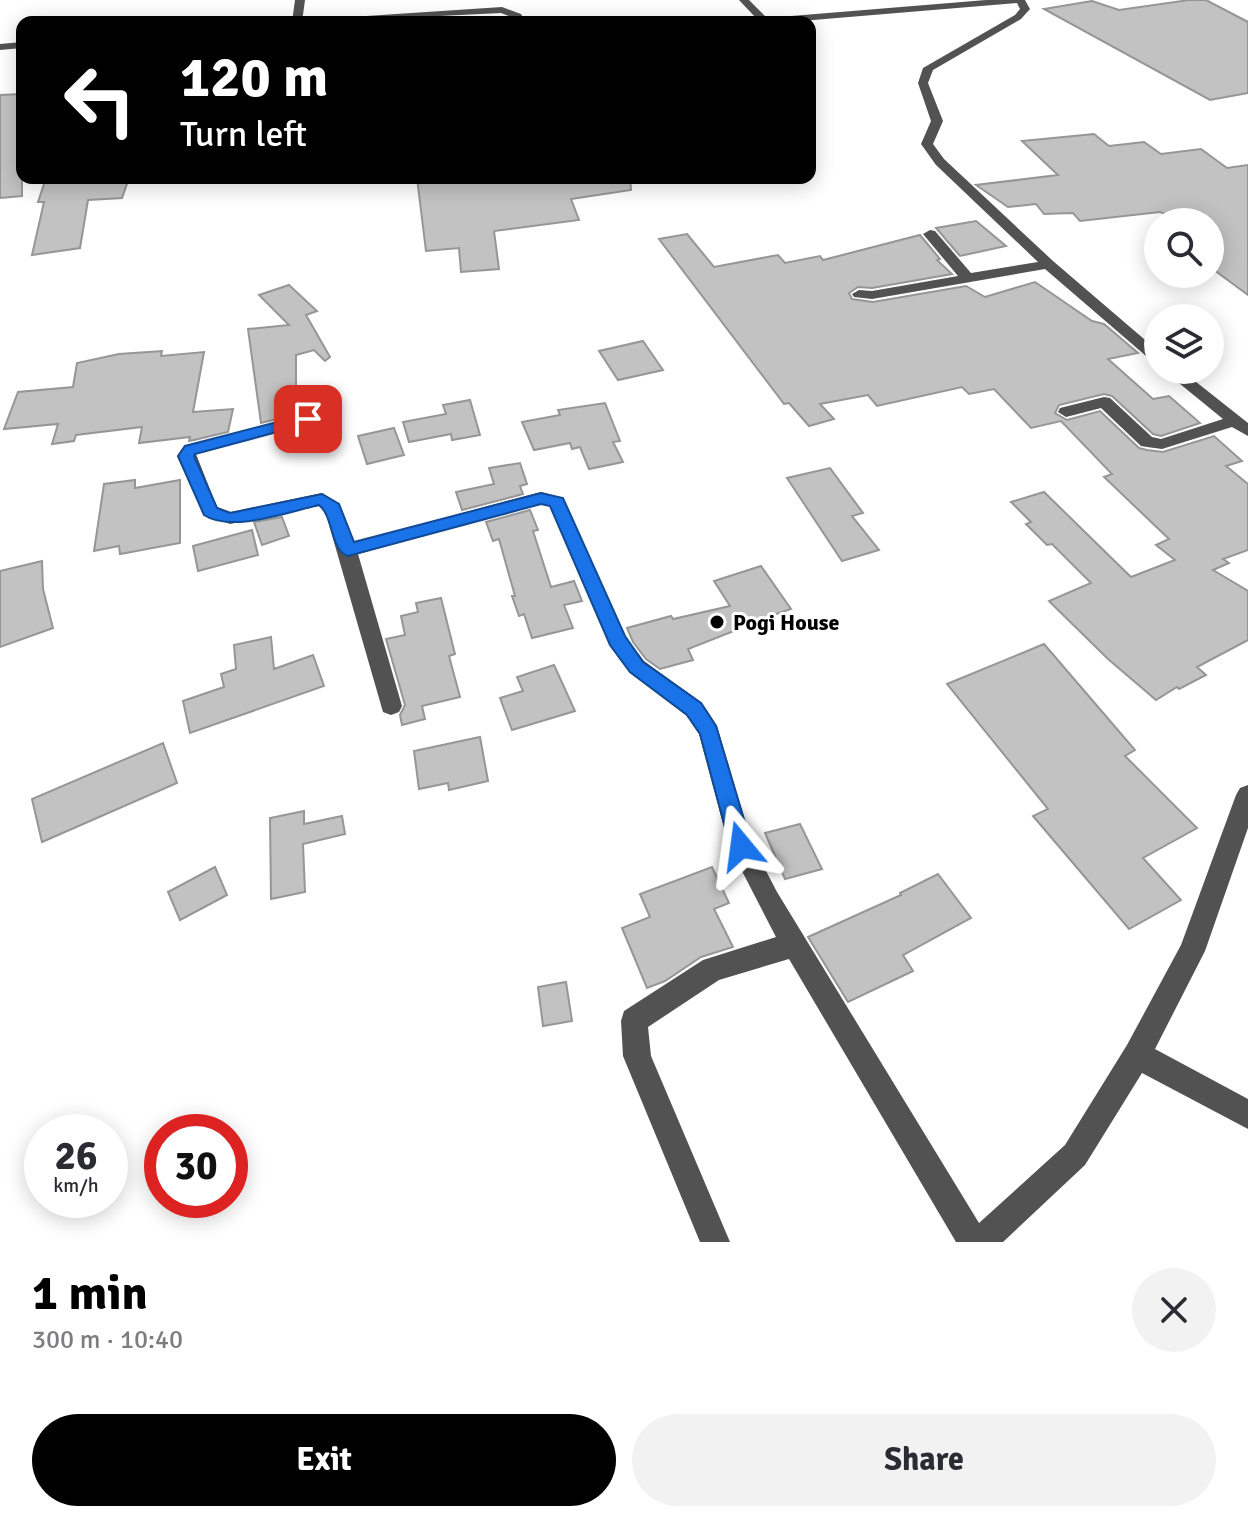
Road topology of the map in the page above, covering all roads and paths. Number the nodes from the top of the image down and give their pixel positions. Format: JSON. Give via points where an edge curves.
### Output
{"nodes":[{"id":1,"x":744,"y":0,"type":"edge"},
{"id":2,"x":1020,"y":0,"type":"edge"},
{"id":3,"x":412,"y":16,"type":"edge"},
{"id":4,"x":516,"y":16,"type":"edge"},
{"id":5,"x":759,"y":16,"type":"edge"},
{"id":6,"x":816,"y":17,"type":"edge"},
{"id":7,"x":930,"y":234,"type":"dead end"},
{"id":8,"x":1048,"y":264,"type":"junction"},
{"id":9,"x":967,"y":278,"type":"junction"},
{"id":10,"x":859,"y":294,"type":"dead end"},
{"id":11,"x":1144,"y":347,"type":"edge"},
{"id":12,"x":1188,"y":384,"type":"edge"},
{"id":13,"x":1066,"y":412,"type":"dead end"},
{"id":14,"x":308,"y":419,"type":"dead end"},
{"id":15,"x":1241,"y":426,"type":"edge"},
{"id":16,"x":348,"y":550,"type":"junction"},
{"id":17,"x":391,"y":706,"type":"dead end"},
{"id":18,"x":1248,"y":795,"type":"edge"},
{"id":19,"x":793,"y":945,"type":"junction"},
{"id":20,"x":1137,"y":1055,"type":"junction"},
{"id":21,"x":1248,"y":1115,"type":"edge"},
{"id":22,"x":715,"y":1242,"type":"edge"},
{"id":23,"x":973,"y":1242,"type":"edge"},
{"id":24,"x":980,"y":1242,"type":"edge"}],
"edges":[{"from":1,"to":5,"type":"street"},
{"from":2,"to":6,"type":"street"},
{"from":2,"to":8,"type":"street","via":[[1025,9],[1018,17],[928,68],[923,83],[937,121],[927,144]]},
{"from":3,"to":4,"type":"street","via":[[502,10]]},
{"from":7,"to":9,"type":"street"},
{"from":8,"to":9,"type":"street"},
{"from":8,"to":11,"type":"street"},
{"from":9,"to":10,"type":"street"},
{"from":12,"to":15,"type":"street"},
{"from":13,"to":15,"type":"street","via":[[1104,402],[1153,444]]},
{"from":14,"to":16,"type":"street","via":[[201,446],[186,456],[210,511],[219,517],[322,499],[333,508]]},
{"from":16,"to":17,"type":"street"},
{"from":16,"to":19,"type":"street","via":[[541,498],[557,502],[617,640],[637,667],[694,709],[709,732],[741,846]]},
{"from":18,"to":20,"type":"street","via":[[1192,951]]},
{"from":19,"to":22,"type":"street","via":[[712,969],[634,1021],[637,1056]]},
{"from":19,"to":23,"type":"street"},
{"from":20,"to":21,"type":"street"},
{"from":20,"to":24,"type":"street","via":[[1075,1155]]}]}
